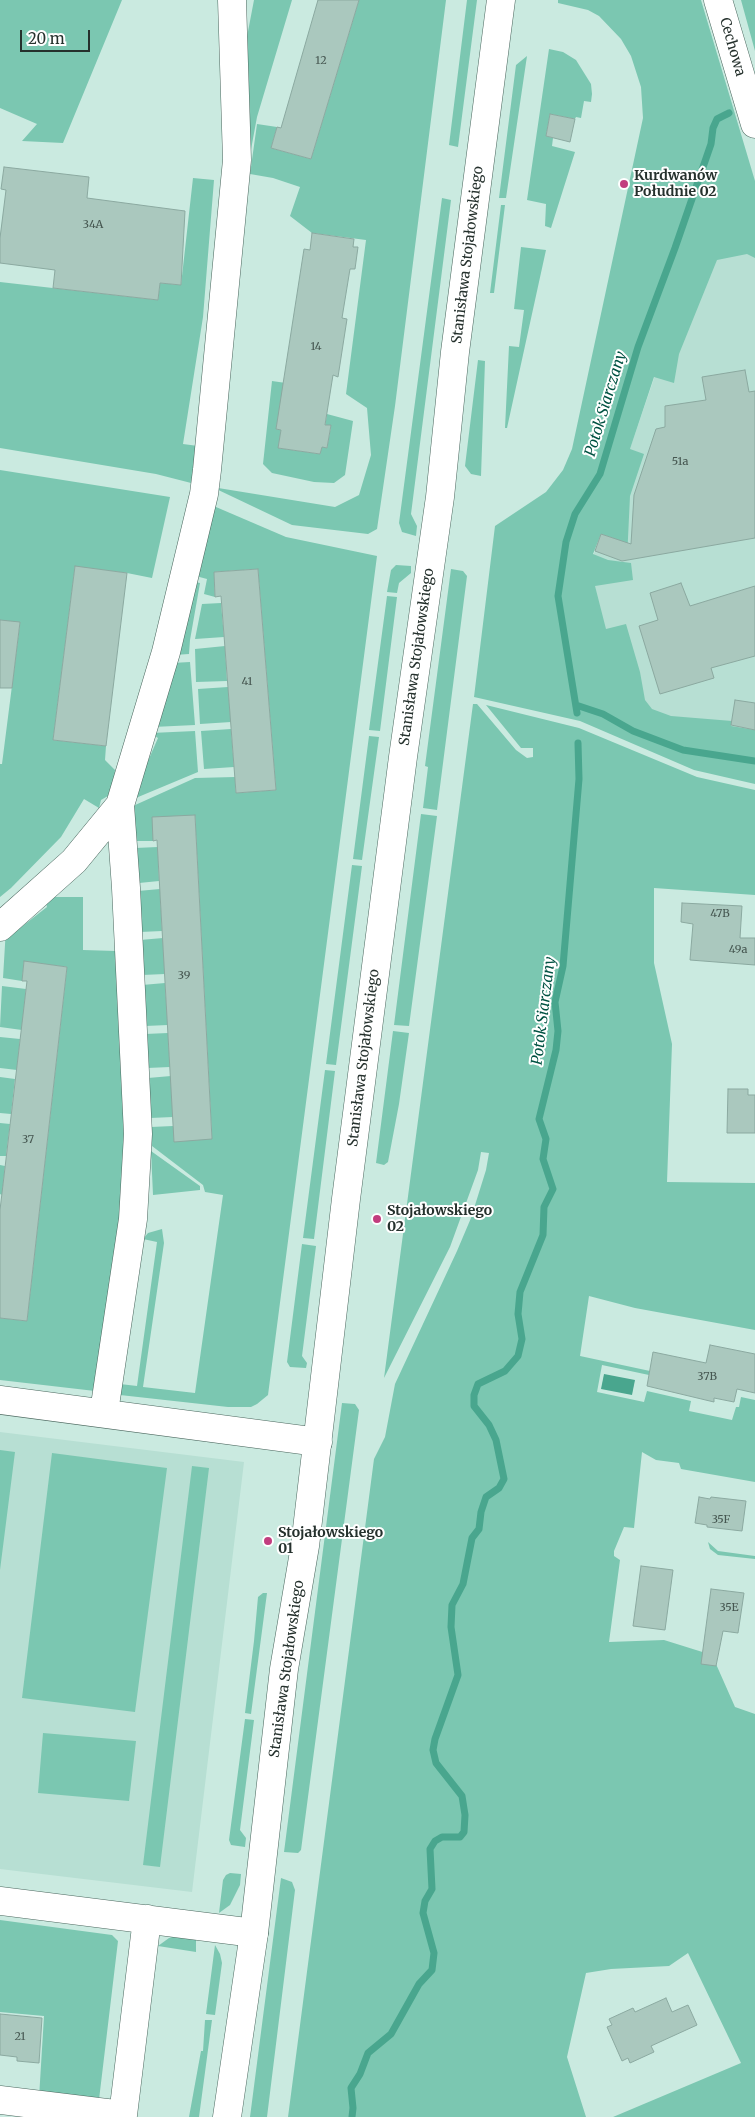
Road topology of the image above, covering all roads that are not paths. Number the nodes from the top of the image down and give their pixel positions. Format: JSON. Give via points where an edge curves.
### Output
{"nodes":[{"id":1,"x":232,"y":0,"type":"edge"},
{"id":2,"x":501,"y":0,"type":"edge"},
{"id":3,"x":718,"y":0,"type":"edge"},
{"id":4,"x":755,"y":124,"type":"edge"},
{"id":5,"x":120,"y":805,"type":"junction"},
{"id":6,"x":0,"y":927,"type":"edge"},
{"id":7,"x":0,"y":1400,"type":"edge"},
{"id":8,"x":104,"y":1412,"type":"junction"},
{"id":9,"x":318,"y":1442,"type":"junction"},
{"id":10,"x":0,"y":1902,"type":"edge"},
{"id":11,"x":147,"y":1919,"type":"junction"},
{"id":12,"x":254,"y":1934,"type":"junction"},
{"id":13,"x":0,"y":2100,"type":"edge"},
{"id":14,"x":227,"y":2117,"type":"edge"}],
"edges":[{"from":1,"to":5,"type":"street","via":[[237,160],[204,494],[166,652]]},
{"from":2,"to":9,"type":"street","name":"Stanisława Stojałowskiego","via":[[455,352],[434,543],[402,757],[347,1189]]},
{"from":3,"to":4,"type":"street","name":"Cechowa"},
{"from":5,"to":6,"type":"street","via":[[74,861]]},
{"from":5,"to":8,"type":"street","via":[[138,1134],[133,1219]]},
{"from":7,"to":8,"type":"street"},
{"from":8,"to":9,"type":"street"},
{"from":9,"to":12,"type":"street","name":"Stanisława Stojałowskiego","via":[[279,1713]]},
{"from":10,"to":11,"type":"street"},
{"from":11,"to":12,"type":"street"},
{"from":11,"to":13,"type":"street","via":[[123,2115]]},
{"from":12,"to":14,"type":"street","name":"Stanisława Stojałowskiego"}]}
